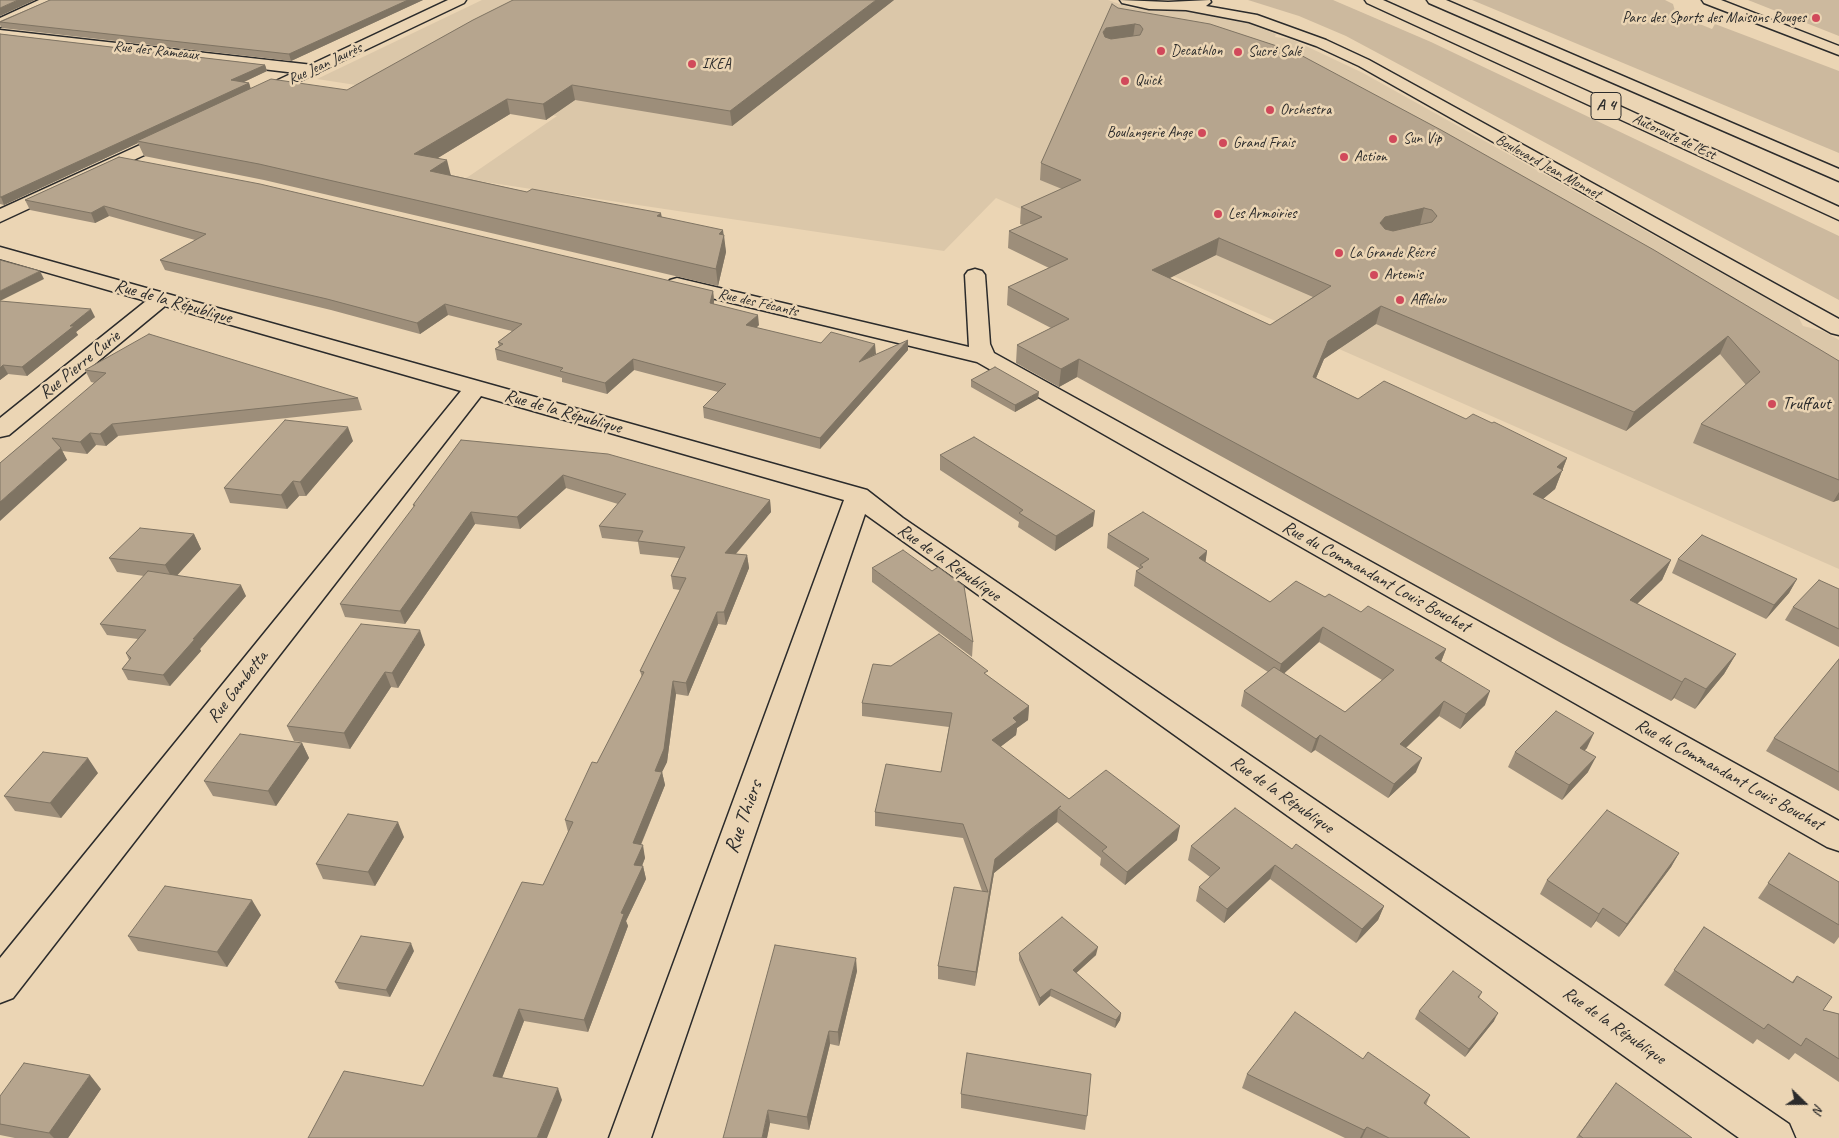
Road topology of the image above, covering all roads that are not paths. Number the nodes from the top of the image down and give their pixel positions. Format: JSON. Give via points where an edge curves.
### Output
{"nodes":[{"id":1,"x":50,"y":0,"type":"edge"},
{"id":2,"x":459,"y":0,"type":"edge"},
{"id":3,"x":1208,"y":0,"type":"edge"},
{"id":4,"x":1221,"y":0,"type":"edge"},
{"id":5,"x":1372,"y":0,"type":"edge"},
{"id":6,"x":1434,"y":0,"type":"edge"},
{"id":7,"x":1709,"y":0,"type":"edge"},
{"id":8,"x":1186,"y":6,"type":"junction"},
{"id":9,"x":1132,"y":8,"type":"edge"},
{"id":10,"x":1252,"y":18,"type":"junction"},
{"id":11,"x":0,"y":23,"type":"edge"},
{"id":12,"x":0,"y":34,"type":"edge"},
{"id":13,"x":1839,"y":51,"type":"edge"},
{"id":14,"x":313,"y":70,"type":"junction"},
{"id":15,"x":235,"y":106,"type":"edge"},
{"id":16,"x":191,"y":126,"type":"edge"},
{"id":17,"x":122,"y":159,"type":"junction"},
{"id":18,"x":150,"y":165,"type":"edge"},
{"id":19,"x":1839,"y":176,"type":"edge"},
{"id":20,"x":1839,"y":214,"type":"edge"},
{"id":21,"x":0,"y":216,"type":"edge"},
{"id":22,"x":0,"y":253,"type":"edge"},
{"id":23,"x":975,"y":275,"type":"dead end"},
{"id":24,"x":658,"y":280,"type":"edge"},
{"id":25,"x":161,"y":299,"type":"junction"},
{"id":26,"x":1839,"y":328,"type":"edge"},
{"id":27,"x":985,"y":357,"type":"junction"},
{"id":28,"x":476,"y":387,"type":"junction"},
{"id":29,"x":0,"y":430,"type":"edge"},
{"id":30,"x":858,"y":496,"type":"junction"},
{"id":31,"x":1839,"y":837,"type":"edge"},
{"id":32,"x":0,"y":986,"type":"edge"},
{"id":33,"x":630,"y":1138,"type":"edge"},
{"id":34,"x":1774,"y":1138,"type":"edge"}],
"edges":[{"from":1,"to":11,"type":"main road"},
{"from":2,"to":14,"type":"main road","name":"Rue Jean Jaurès"},
{"from":3,"to":8,"type":"main road","name":"Boulevard Jean Monnet"},
{"from":4,"to":10,"type":"main road","name":"Boulevard Jean Monnet"},
{"from":5,"to":20,"type":"main road","name":"Autoroute de l’Est","number":"A 4"},
{"from":6,"to":19,"type":"main road","name":"Autoroute de l’Est","number":"A 4"},
{"from":7,"to":13,"type":"main road"},
{"from":8,"to":9,"type":"main road","name":"Boulevard Jean Monnet"},
{"from":8,"to":10,"type":"main road","name":"Boulevard Jean Monnet"},
{"from":10,"to":26,"type":"main road","name":"Boulevard Jean Monnet","via":[[1364,63]]},
{"from":12,"to":14,"type":"main road","name":"Rue des Rameaux"},
{"from":14,"to":15,"type":"main road","name":"Rue Jean Jaurès"},
{"from":16,"to":17,"type":"main road"},
{"from":17,"to":18,"type":"main road"},
{"from":17,"to":21,"type":"main road"},
{"from":22,"to":25,"type":"main road","name":"Rue de la République"},
{"from":23,"to":27,"type":"main road","via":[[979,344]]},
{"from":24,"to":27,"type":"main road","name":"Rue des Fécants"},
{"from":25,"to":28,"type":"main road","name":"Rue de la République"},
{"from":25,"to":29,"type":"main road","name":"Rue Pierre Curie"},
{"from":27,"to":31,"type":"main road","name":"Rue du Commandant Louis Bouchet"},
{"from":28,"to":30,"type":"main road","name":"Rue de la République"},
{"from":28,"to":32,"type":"main road","name":"Rue Gambetta"},
{"from":30,"to":33,"type":"main road","name":"Rue Thiers"},
{"from":30,"to":34,"type":"main road","name":"Rue de la République","via":[[902,530]]}]}
